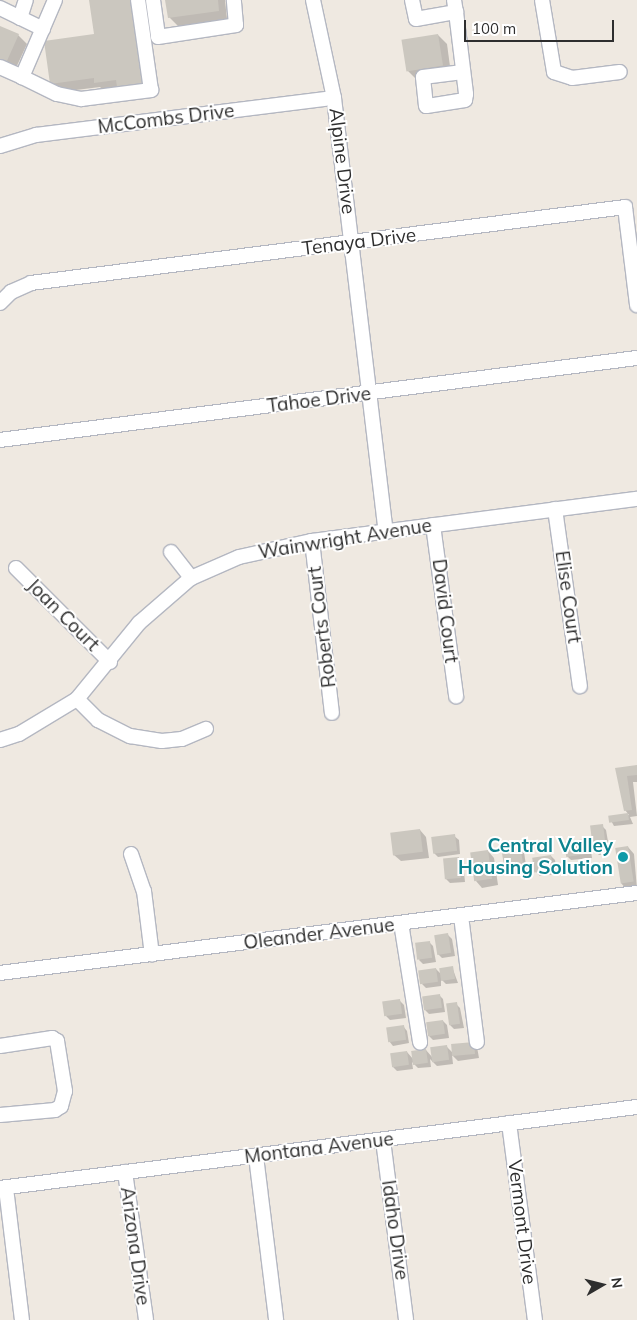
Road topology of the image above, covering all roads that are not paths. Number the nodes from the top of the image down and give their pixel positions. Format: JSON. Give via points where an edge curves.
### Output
{"nodes":[{"id":1,"x":26,"y":0,"type":"edge"},
{"id":2,"x":55,"y":0,"type":"edge"},
{"id":3,"x":138,"y":0,"type":"edge"},
{"id":4,"x":154,"y":0,"type":"edge"},
{"id":5,"x":234,"y":0,"type":"edge"},
{"id":6,"x":313,"y":0,"type":"edge"},
{"id":7,"x":412,"y":0,"type":"edge"},
{"id":8,"x":542,"y":0,"type":"edge"},
{"id":9,"x":455,"y":6,"type":"edge"},
{"id":10,"x":0,"y":8,"type":"edge"},
{"id":11,"x":20,"y":18,"type":"junction"},
{"id":12,"x":43,"y":29,"type":"junction"},
{"id":13,"x":0,"y":67,"type":"edge"},
{"id":14,"x":463,"y":72,"type":"dead end"},
{"id":15,"x":620,"y":72,"type":"dead end"},
{"id":16,"x":22,"y":77,"type":"junction"},
{"id":17,"x":334,"y":98,"type":"junction"},
{"id":18,"x":0,"y":146,"type":"edge"},
{"id":19,"x":352,"y":243,"type":"junction"},
{"id":20,"x":0,"y":303,"type":"edge"},
{"id":21,"x":637,"y":305,"type":"edge"},
{"id":22,"x":637,"y":358,"type":"edge"},
{"id":23,"x":370,"y":393,"type":"junction"},
{"id":24,"x":0,"y":440,"type":"edge"},
{"id":25,"x":637,"y":499,"type":"edge"},
{"id":26,"x":556,"y":509,"type":"junction"},
{"id":27,"x":433,"y":525,"type":"junction"},
{"id":28,"x":386,"y":532,"type":"junction"},
{"id":29,"x":312,"y":542,"type":"junction"},
{"id":30,"x":171,"y":552,"type":"dead end"},
{"id":31,"x":16,"y":568,"type":"dead end"},
{"id":32,"x":190,"y":578,"type":"junction"},
{"id":33,"x":110,"y":662,"type":"junction"},
{"id":34,"x":580,"y":686,"type":"dead end"},
{"id":35,"x":456,"y":696,"type":"dead end"},
{"id":36,"x":77,"y":699,"type":"junction"},
{"id":37,"x":332,"y":713,"type":"dead end"},
{"id":38,"x":206,"y":729,"type":"dead end"},
{"id":39,"x":0,"y":740,"type":"edge"},
{"id":40,"x":131,"y":854,"type":"dead end"},
{"id":41,"x":637,"y":893,"type":"edge"},
{"id":42,"x":461,"y":916,"type":"junction"},
{"id":43,"x":401,"y":923,"type":"junction"},
{"id":44,"x":152,"y":955,"type":"junction"},
{"id":45,"x":0,"y":973,"type":"edge"},
{"id":46,"x":420,"y":1042,"type":"dead end"},
{"id":47,"x":477,"y":1042,"type":"dead end"},
{"id":48,"x":0,"y":1046,"type":"edge"},
{"id":49,"x":637,"y":1106,"type":"edge"},
{"id":50,"x":0,"y":1115,"type":"edge"},
{"id":51,"x":509,"y":1123,"type":"junction"},
{"id":52,"x":383,"y":1140,"type":"junction"},
{"id":53,"x":256,"y":1156,"type":"junction"},
{"id":54,"x":125,"y":1172,"type":"junction"},
{"id":55,"x":3,"y":1188,"type":"edge"},
{"id":56,"x":22,"y":1320,"type":"edge"},
{"id":57,"x":146,"y":1320,"type":"edge"},
{"id":58,"x":276,"y":1320,"type":"edge"},
{"id":59,"x":406,"y":1320,"type":"edge"},
{"id":60,"x":535,"y":1320,"type":"edge"}],
"edges":[{"from":1,"to":11,"type":"street"},
{"from":2,"to":12,"type":"street"},
{"from":3,"to":16,"type":"street","via":[[151,90],[81,99],[57,94]]},
{"from":4,"to":5,"type":"street","via":[[158,38],[236,25]]},
{"from":6,"to":17,"type":"street","name":"Alpine Drive"},
{"from":7,"to":9,"type":"street","via":[[416,19]]},
{"from":8,"to":15,"type":"street","via":[[554,72],[572,78]]},
{"from":9,"to":14,"type":"street"},
{"from":10,"to":11,"type":"street"},
{"from":11,"to":12,"type":"street"},
{"from":12,"to":16,"type":"street"},
{"from":13,"to":16,"type":"street"},
{"from":17,"to":18,"type":"street","name":"McCombs Drive","via":[[36,135]]},
{"from":17,"to":19,"type":"street","name":"Alpine Drive"},
{"from":19,"to":20,"type":"street","name":"Tenaya Drive","via":[[31,283],[10,292]]},
{"from":19,"to":21,"type":"street","name":"Tenaya Drive","via":[[625,206]]},
{"from":19,"to":23,"type":"street","name":"Alpine Drive"},
{"from":22,"to":23,"type":"street","name":"Tahoe Drive"},
{"from":23,"to":24,"type":"street","name":"Tahoe Drive"},
{"from":23,"to":28,"type":"street","name":"Alpine Drive"},
{"from":25,"to":26,"type":"street","name":"Wainwright Avenue"},
{"from":26,"to":27,"type":"street","name":"Wainwright Avenue"},
{"from":26,"to":34,"type":"street","name":"Elise Court"},
{"from":27,"to":28,"type":"street","name":"Wainwright Avenue"},
{"from":27,"to":35,"type":"street","name":"David Court"},
{"from":28,"to":29,"type":"street","name":"Wainwright Avenue"},
{"from":29,"to":32,"type":"street","name":"Wainwright Avenue","via":[[239,557]]},
{"from":29,"to":37,"type":"street","name":"Roberts Court"},
{"from":30,"to":32,"type":"street"},
{"from":31,"to":33,"type":"street","name":"Joan Court"},
{"from":32,"to":33,"type":"street","name":"Wainwright Avenue","via":[[139,623]]},
{"from":33,"to":36,"type":"street","name":"Wainwright Avenue"},
{"from":36,"to":38,"type":"street","via":[[98,720],[130,736],[162,741],[182,739]]},
{"from":36,"to":39,"type":"street","name":"Wainwright Avenue","via":[[19,734]]},
{"from":40,"to":44,"type":"street","via":[[144,891]]},
{"from":41,"to":42,"type":"street","name":"Oleander Avenue"},
{"from":42,"to":43,"type":"street","name":"Oleander Avenue"},
{"from":42,"to":47,"type":"street"},
{"from":43,"to":44,"type":"street","name":"Oleander Avenue"},
{"from":43,"to":46,"type":"street"},
{"from":44,"to":45,"type":"street","name":"Oleander Avenue"},
{"from":48,"to":50,"type":"street","via":[[52,1038],[56,1041],[65,1091],[62,1106],[56,1110]]},
{"from":49,"to":51,"type":"street","name":"Montana Avenue"},
{"from":51,"to":52,"type":"street","name":"Montana Avenue"},
{"from":51,"to":60,"type":"street","name":"Vermont Drive"},
{"from":52,"to":53,"type":"street","name":"Montana Avenue"},
{"from":52,"to":59,"type":"street","name":"Idaho Drive"},
{"from":53,"to":54,"type":"street","name":"Montana Avenue"},
{"from":53,"to":58,"type":"street"},
{"from":54,"to":55,"type":"street","name":"Montana Avenue"},
{"from":54,"to":57,"type":"street","name":"Arizona Drive"},
{"from":55,"to":56,"type":"street"}]}
